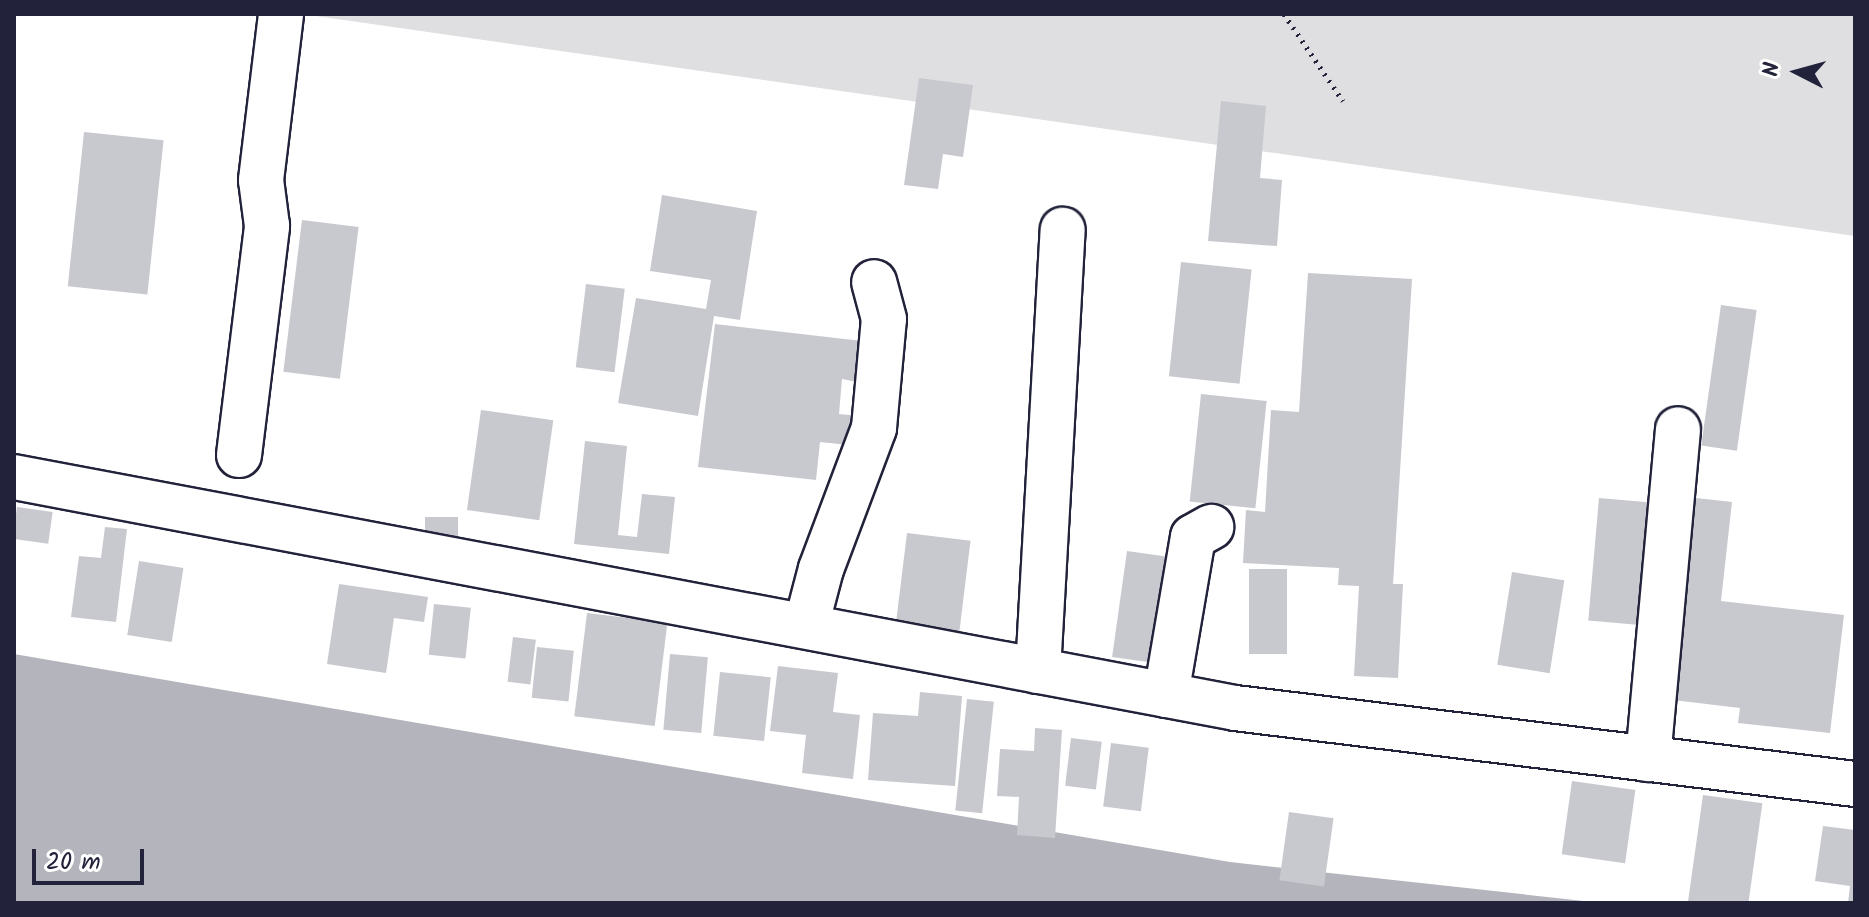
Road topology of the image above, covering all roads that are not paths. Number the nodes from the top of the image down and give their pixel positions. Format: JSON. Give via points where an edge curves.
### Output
{"nodes":[{"id":1,"x":281,"y":14,"type":"edge"},
{"id":2,"x":1063,"y":230,"type":"dead end"},
{"id":3,"x":874,"y":282,"type":"dead end"},
{"id":4,"x":1678,"y":429,"type":"dead end"},
{"id":5,"x":239,"y":455,"type":"dead end"},
{"id":6,"x":14,"y":477,"type":"edge"},
{"id":7,"x":1211,"y":527,"type":"dead end"},
{"id":8,"x":806,"y":626,"type":"junction"},
{"id":9,"x":1038,"y":671,"type":"junction"},
{"id":10,"x":1166,"y":695,"type":"junction"},
{"id":11,"x":1648,"y":759,"type":"junction"},
{"id":12,"x":1855,"y":784,"type":"edge"}],
"edges":[{"from":1,"to":5,"type":"street","via":[[261,180],[267,226]]},
{"from":2,"to":9,"type":"street"},
{"from":3,"to":8,"type":"street","via":[[884,319],[874,428],[821,569]]},
{"from":4,"to":11,"type":"street"},
{"from":6,"to":8,"type":"street"},
{"from":7,"to":10,"type":"street","via":[[1193,537]]},
{"from":8,"to":9,"type":"street"},
{"from":9,"to":10,"type":"street"},
{"from":10,"to":11,"type":"street"},
{"from":11,"to":12,"type":"street"}]}
